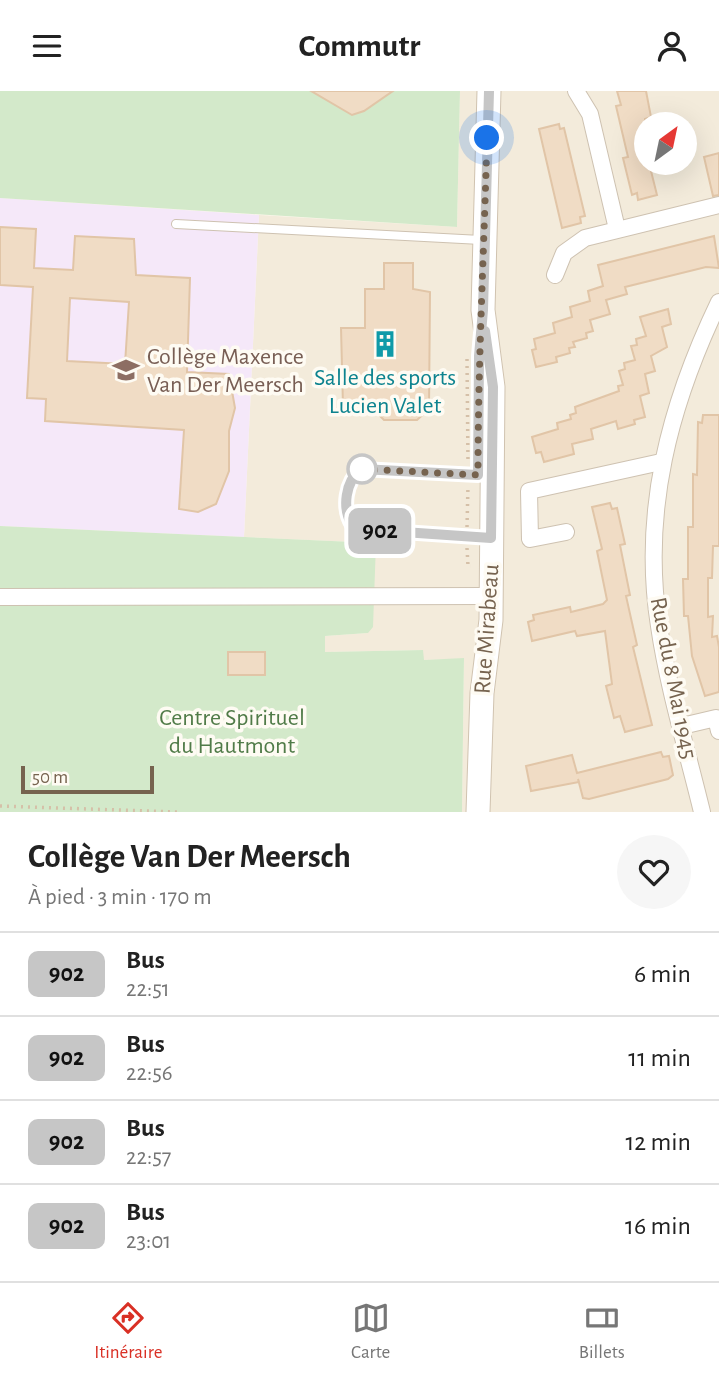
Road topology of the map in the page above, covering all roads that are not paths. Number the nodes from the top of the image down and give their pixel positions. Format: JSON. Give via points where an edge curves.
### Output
{"nodes":[{"id":1,"x":489,"y":91,"type":"edge"},
{"id":2,"x":576,"y":91,"type":"edge"},
{"id":3,"x":719,"y":205,"type":"edge"},
{"id":4,"x":176,"y":224,"type":"dead end"},
{"id":5,"x":617,"y":229,"type":"junction"},
{"id":6,"x":484,"y":240,"type":"junction"},
{"id":7,"x":555,"y":275,"type":"dead end"},
{"id":8,"x":719,"y":302,"type":"edge"},
{"id":9,"x":714,"y":325,"type":"edge"},
{"id":10,"x":661,"y":462,"type":"junction"},
{"id":11,"x":485,"y":475,"type":"junction"},
{"id":12,"x":566,"y":532,"type":"dead end"},
{"id":13,"x":484,"y":538,"type":"junction"},
{"id":14,"x":484,"y":596,"type":"junction"},
{"id":15,"x":0,"y":597,"type":"edge"},
{"id":16,"x":682,"y":726,"type":"junction"},
{"id":17,"x":719,"y":731,"type":"edge"},
{"id":18,"x":478,"y":812,"type":"edge"},
{"id":19,"x":702,"y":812,"type":"edge"}],
"edges":[{"from":1,"to":6,"type":"main road","name":"Rue Mirabeau"},
{"from":2,"to":5,"type":"street","via":[[590,114]]},
{"from":3,"to":5,"type":"street"},
{"from":4,"to":6,"type":"lane"},
{"from":5,"to":7,"type":"street","via":[[570,246]]},
{"from":6,"to":11,"type":"main road","name":"Rue Mirabeau","via":[[479,356]]},
{"from":8,"to":9,"type":"street","name":"Rue du 8 Mai 1945"},
{"from":9,"to":10,"type":"street","name":"Rue du 8 Mai 1945","via":[[684,380]]},
{"from":10,"to":12,"type":"street","via":[[529,491],[530,540]]},
{"from":10,"to":16,"type":"street","name":"Rue du 8 Mai 1945","via":[[655,595]]},
{"from":11,"to":13,"type":"main road","name":"Rue Mirabeau"},
{"from":11,"to":13,"type":"lane","via":[[361,469],[351,480],[346,501],[348,519],[359,529]]},
{"from":13,"to":14,"type":"main road","name":"Rue Mirabeau"},
{"from":14,"to":15,"type":"street"},
{"from":14,"to":18,"type":"main road","name":"Rue Mirabeau"},
{"from":16,"to":17,"type":"street","via":[[716,718]]},
{"from":16,"to":19,"type":"street","name":"Rue du 8 Mai 1945"}]}
